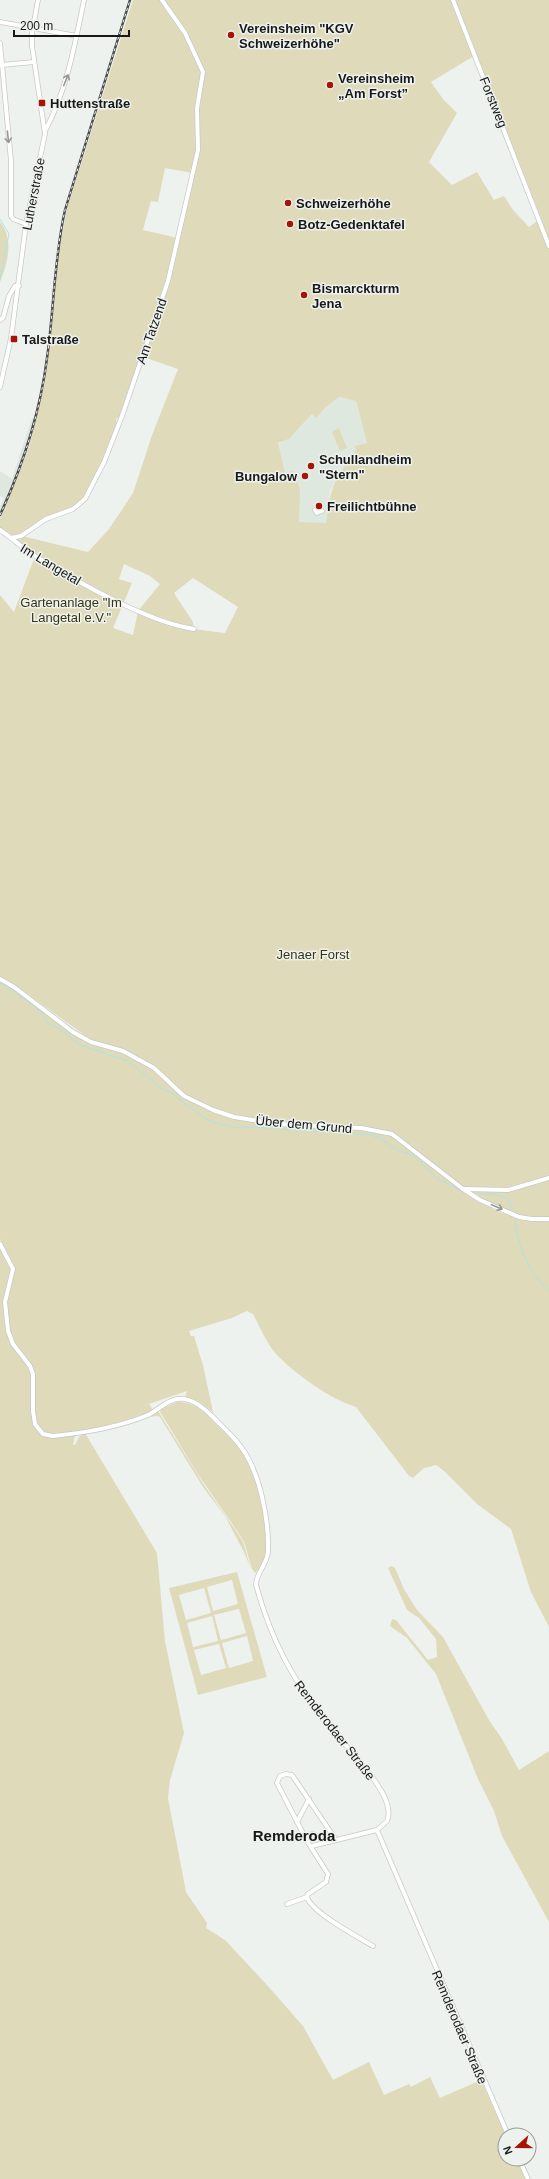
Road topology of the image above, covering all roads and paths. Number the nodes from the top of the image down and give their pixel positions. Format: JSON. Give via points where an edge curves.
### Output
{"nodes":[{"id":1,"x":38,"y":0,"type":"edge"},
{"id":2,"x":84,"y":0,"type":"edge"},
{"id":3,"x":162,"y":0,"type":"edge"},
{"id":4,"x":453,"y":0,"type":"edge"},
{"id":5,"x":0,"y":22,"type":"edge"},
{"id":6,"x":32,"y":28,"type":"junction"},
{"id":7,"x":77,"y":36,"type":"junction"},
{"id":8,"x":0,"y":43,"type":"edge"},
{"id":9,"x":34,"y":62,"type":"junction"},
{"id":10,"x":1,"y":64,"type":"junction"},
{"id":11,"x":45,"y":129,"type":"junction"},
{"id":12,"x":26,"y":224,"type":"junction"},
{"id":13,"x":549,"y":246,"type":"edge"},
{"id":14,"x":19,"y":286,"type":"junction"},
{"id":15,"x":0,"y":320,"type":"edge"},
{"id":16,"x":0,"y":387,"type":"edge"},
{"id":17,"x":315,"y":510,"type":"dead end"},
{"id":18,"x":322,"y":511,"type":"dead end"},
{"id":19,"x":0,"y":530,"type":"edge"},
{"id":20,"x":11,"y":538,"type":"junction"},
{"id":21,"x":194,"y":629,"type":"dead end"},
{"id":22,"x":0,"y":979,"type":"edge"},
{"id":23,"x":549,"y":1178,"type":"edge"},
{"id":24,"x":463,"y":1189,"type":"junction"},
{"id":25,"x":549,"y":1219,"type":"edge"},
{"id":26,"x":0,"y":1244,"type":"edge"},
{"id":27,"x":309,"y":1799,"type":"junction"},
{"id":28,"x":298,"y":1822,"type":"junction"},
{"id":29,"x":377,"y":1830,"type":"junction"},
{"id":30,"x":305,"y":1836,"type":"junction"},
{"id":31,"x":336,"y":1840,"type":"junction"},
{"id":32,"x":328,"y":1842,"type":"junction"},
{"id":33,"x":312,"y":1846,"type":"junction"},
{"id":34,"x":307,"y":1897,"type":"junction"},
{"id":35,"x":287,"y":1904,"type":"dead end"},
{"id":36,"x":373,"y":1946,"type":"dead end"},
{"id":37,"x":505,"y":2127,"type":"edge"},
{"id":38,"x":523,"y":2167,"type":"edge"},
{"id":39,"x":528,"y":2179,"type":"edge"}],
"edges":[{"from":1,"to":6,"type":"street","name":"Lutherstraße"},
{"from":2,"to":7,"type":"street"},
{"from":3,"to":20,"type":"street","name":"Am Tatzend","via":[[188,38],[204,72],[197,108],[198,150],[179,238],[148,340],[104,462],[92,487],[80,505],[46,519],[21,536]]},
{"from":4,"to":13,"type":"street","name":"Forstweg"},
{"from":5,"to":6,"type":"street"},
{"from":6,"to":7,"type":"street"},
{"from":6,"to":9,"type":"street","name":"Lutherstraße"},
{"from":11,"to":7,"type":"street","one_way":true,"via":[[69,74]]},
{"from":8,"to":10,"type":"street"},
{"from":9,"to":10,"type":"street"},
{"from":9,"to":11,"type":"street","name":"Lutherstraße"},
{"from":10,"to":12,"type":"street","one_way":true,"via":[[10,161],[11,216],[13,220]]},
{"from":11,"to":12,"type":"street","name":"Lutherstraße"},
{"from":12,"to":14,"type":"street","name":"Lutherstraße"},
{"from":14,"to":15,"type":"street","via":[[15,286],[9,296],[3,318]]},
{"from":14,"to":16,"type":"street","name":"Lutherstraße"},
{"from":17,"to":18,"type":"street","via":[[317,513]]},
{"from":19,"to":20,"type":"street","name":"Im Langetal"},
{"from":20,"to":21,"type":"street","name":"Im Langetal","via":[[35,556],[124,604],[156,619]]},
{"from":22,"to":24,"type":"street","name":"Über dem Grund","via":[[73,1032],[90,1042],[123,1051],[154,1068],[184,1096],[213,1110],[234,1117],[277,1124],[361,1128],[392,1134]]},
{"from":23,"to":24,"type":"street","via":[[508,1190]]},
{"from":24,"to":25,"type":"street","name":"Über dem Grund","one_way":true,"via":[[480,1200],[519,1217]]},
{"from":26,"to":29,"type":"street","name":"Remderodaer Straße","via":[[13,1269],[5,1302],[8,1331],[13,1344],[32,1370],[33,1416],[40,1432],[53,1436],[101,1428],[145,1416],[169,1402],[182,1399],[202,1408],[234,1438],[246,1454],[262,1499],[267,1528],[268,1558],[256,1580],[264,1610],[287,1667],[329,1726],[367,1770],[380,1790],[389,1817]]},
{"from":27,"to":28,"type":"street"},
{"from":27,"to":28,"type":"street","via":[[292,1775],[286,1774],[277,1779]]},
{"from":27,"to":31,"type":"street"},
{"from":28,"to":30,"type":"street"},
{"from":29,"to":31,"type":"street"},
{"from":29,"to":37,"type":"street","name":"Remderodaer Straße"},
{"from":30,"to":32,"type":"street","via":[[312,1834]]},
{"from":30,"to":33,"type":"street"},
{"from":31,"to":32,"type":"street"},
{"from":32,"to":33,"type":"street"},
{"from":33,"to":34,"type":"street","via":[[328,1874],[326,1882],[311,1891]]},
{"from":34,"to":35,"type":"street"},
{"from":34,"to":36,"type":"street","via":[[310,1904],[324,1916]]},
{"from":38,"to":39,"type":"street"}]}
